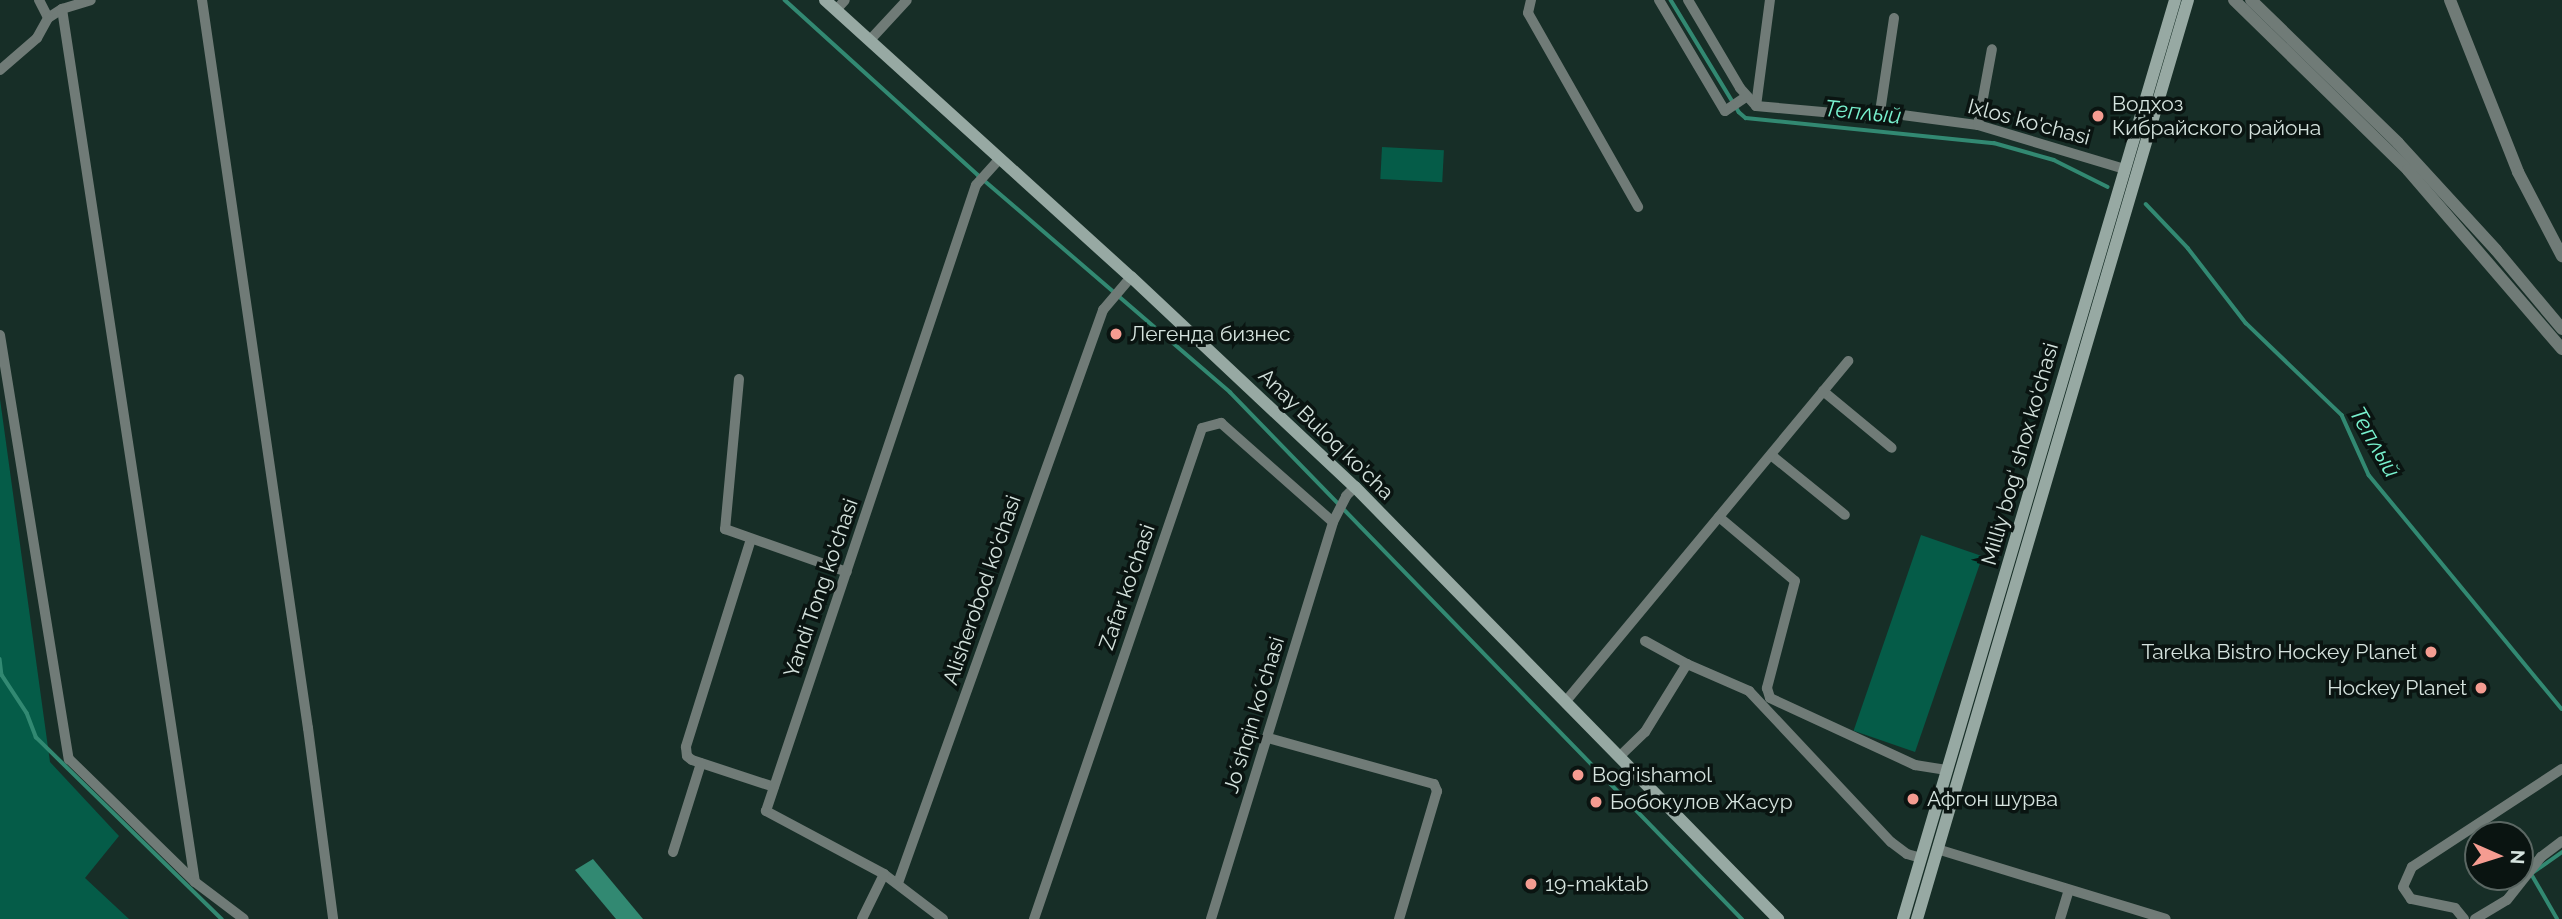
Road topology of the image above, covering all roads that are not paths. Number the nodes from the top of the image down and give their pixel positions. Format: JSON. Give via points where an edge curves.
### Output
{"nodes":[{"id":1,"x":39,"y":0,"type":"edge"},
{"id":2,"x":91,"y":0,"type":"edge"},
{"id":3,"x":202,"y":0,"type":"edge"},
{"id":4,"x":825,"y":0,"type":"edge"},
{"id":5,"x":907,"y":0,"type":"edge"},
{"id":6,"x":1531,"y":0,"type":"edge"},
{"id":7,"x":1659,"y":0,"type":"edge"},
{"id":8,"x":1688,"y":0,"type":"edge"},
{"id":9,"x":1770,"y":0,"type":"edge"},
{"id":10,"x":2175,"y":0,"type":"edge"},
{"id":11,"x":2188,"y":0,"type":"edge"},
{"id":12,"x":2234,"y":0,"type":"edge"},
{"id":13,"x":2251,"y":0,"type":"edge"},
{"id":14,"x":2450,"y":0,"type":"edge"},
{"id":15,"x":841,"y":5,"type":"edge"},
{"id":16,"x":62,"y":9,"type":"junction"},
{"id":17,"x":48,"y":18,"type":"junction"},
{"id":18,"x":1894,"y":18,"type":"dead end"},
{"id":19,"x":870,"y":40,"type":"junction"},
{"id":20,"x":1992,"y":49,"type":"dead end"},
{"id":21,"x":0,"y":70,"type":"edge"},
{"id":22,"x":1746,"y":97,"type":"junction"},
{"id":23,"x":1756,"y":106,"type":"junction"},
{"id":24,"x":1880,"y":112,"type":"junction"},
{"id":25,"x":1978,"y":125,"type":"junction"},
{"id":26,"x":996,"y":162,"type":"junction"},
{"id":27,"x":2125,"y":169,"type":"junction"},
{"id":28,"x":1638,"y":207,"type":"dead end"},
{"id":29,"x":2562,"y":256,"type":"edge"},
{"id":30,"x":1127,"y":281,"type":"junction"},
{"id":31,"x":2562,"y":329,"type":"edge"},
{"id":32,"x":0,"y":335,"type":"edge"},
{"id":33,"x":2562,"y":349,"type":"edge"},
{"id":34,"x":1848,"y":361,"type":"dead end"},
{"id":35,"x":739,"y":379,"type":"dead end"},
{"id":36,"x":1823,"y":391,"type":"junction"},
{"id":37,"x":1892,"y":448,"type":"dead end"},
{"id":38,"x":1771,"y":455,"type":"junction"},
{"id":39,"x":1351,"y":491,"type":"junction"},
{"id":40,"x":1845,"y":515,"type":"dead end"},
{"id":41,"x":1720,"y":517,"type":"junction"},
{"id":42,"x":1333,"y":522,"type":"junction"},
{"id":43,"x":751,"y":539,"type":"junction"},
{"id":44,"x":847,"y":572,"type":"junction"},
{"id":45,"x":1987,"y":633,"type":"junction"},
{"id":46,"x":2002,"y":637,"type":"junction"},
{"id":47,"x":1645,"y":641,"type":"dead end"},
{"id":48,"x":1687,"y":664,"type":"junction"},
{"id":49,"x":1566,"y":701,"type":"junction"},
{"id":50,"x":1268,"y":738,"type":"junction"},
{"id":51,"x":1620,"y":756,"type":"junction"},
{"id":52,"x":701,"y":763,"type":"junction"},
{"id":53,"x":2562,"y":769,"type":"edge"},
{"id":54,"x":1947,"y":770,"type":"junction"},
{"id":55,"x":774,"y":787,"type":"junction"},
{"id":56,"x":2562,"y":841,"type":"edge"},
{"id":57,"x":1937,"y":849,"type":"junction"},
{"id":58,"x":673,"y":852,"type":"dead end"},
{"id":59,"x":1921,"y":858,"type":"junction"},
{"id":60,"x":884,"y":874,"type":"junction"},
{"id":61,"x":195,"y":881,"type":"junction"},
{"id":62,"x":898,"y":883,"type":"junction"},
{"id":63,"x":2069,"y":890,"type":"junction"},
{"id":64,"x":244,"y":919,"type":"edge"},
{"id":65,"x":333,"y":919,"type":"edge"},
{"id":66,"x":862,"y":919,"type":"edge"},
{"id":67,"x":943,"y":919,"type":"edge"},
{"id":68,"x":1034,"y":919,"type":"edge"},
{"id":69,"x":1211,"y":919,"type":"edge"},
{"id":70,"x":1399,"y":919,"type":"edge"},
{"id":71,"x":1778,"y":919,"type":"edge"},
{"id":72,"x":1903,"y":919,"type":"edge"},
{"id":73,"x":1917,"y":919,"type":"edge"},
{"id":74,"x":2060,"y":919,"type":"edge"},
{"id":75,"x":2166,"y":919,"type":"edge"},
{"id":76,"x":2464,"y":919,"type":"edge"},
{"id":77,"x":2475,"y":919,"type":"edge"}],
"edges":[{"from":1,"to":17,"type":"street"},
{"from":2,"to":16,"type":"street"},
{"from":3,"to":65,"type":"street"},
{"from":4,"to":15,"type":"main road","name":"Anay Buloq ko'cha"},
{"from":5,"to":19,"type":"street"},
{"from":6,"to":28,"type":"street","via":[[1528,13]]},
{"from":7,"to":22,"type":"street","via":[[1725,111]]},
{"from":8,"to":22,"type":"street"},
{"from":9,"to":23,"type":"street"},
{"from":10,"to":27,"type":"main road","name":"Milliy bog‘ shox ko‘chasi"},
{"from":11,"to":46,"type":"main road","name":"Milliy bog‘ shox ko‘chasi"},
{"from":12,"to":33,"type":"street","via":[[2408,170]]},
{"from":13,"to":31,"type":"street","via":[[2398,143]]},
{"from":14,"to":29,"type":"street","via":[[2518,172]]},
{"from":15,"to":19,"type":"main road","name":"Anay Buloq ko'cha"},
{"from":16,"to":17,"type":"street"},
{"from":16,"to":61,"type":"street"},
{"from":17,"to":21,"type":"street","via":[[37,38]]},
{"from":18,"to":24,"type":"street"},
{"from":19,"to":26,"type":"main road","name":"Anay Buloq ko'cha"},
{"from":20,"to":25,"type":"street"},
{"from":22,"to":23,"type":"street"},
{"from":23,"to":24,"type":"street","name":"Ixlos ko'chasi","via":[[1868,116]]},
{"from":24,"to":25,"type":"street","name":"Ixlos ko'chasi"},
{"from":25,"to":27,"type":"street","name":"Ixlos ko'chasi"},
{"from":26,"to":30,"type":"main road","name":"Anay Buloq ko'cha"},
{"from":26,"to":44,"type":"street","name":"Yandi Tong ko'chasi","via":[[979,180]]},
{"from":27,"to":45,"type":"main road","name":"Milliy bog‘ shox ko‘chasi"},
{"from":30,"to":39,"type":"main road","name":"Anay Buloq ko'cha"},
{"from":30,"to":62,"type":"street","name":"Alisherobod ko'chasi","via":[[1104,310]]},
{"from":32,"to":61,"type":"street","via":[[69,759]]},
{"from":34,"to":36,"type":"street"},
{"from":35,"to":43,"type":"street","via":[[725,530]]},
{"from":36,"to":37,"type":"street"},
{"from":36,"to":38,"type":"street"},
{"from":38,"to":40,"type":"street"},
{"from":38,"to":41,"type":"street"},
{"from":39,"to":42,"type":"street","name":"Joʼshqin koʼchasi"},
{"from":39,"to":49,"type":"main road","name":"Anay Buloq ko'cha"},
{"from":41,"to":49,"type":"street"},
{"from":41,"to":54,"type":"street","via":[[1795,581],[1767,688],[1770,698],[1915,765]]},
{"from":42,"to":50,"type":"street","name":"Joʼshqin koʼchasi"},
{"from":42,"to":68,"type":"street","name":"Zafar ko'chasi","via":[[1222,424],[1202,428]]},
{"from":43,"to":44,"type":"street"},
{"from":43,"to":52,"type":"street","via":[[686,747],[687,756]]},
{"from":44,"to":55,"type":"street","name":"Yandi Tong ko'chasi"},
{"from":45,"to":46,"type":"main road"},
{"from":45,"to":54,"type":"main road","name":"Milliy bog‘ shox ko‘chasi"},
{"from":46,"to":57,"type":"main road","name":"Milliy bog‘ shox ko‘chasi"},
{"from":47,"to":48,"type":"street"},
{"from":48,"to":51,"type":"street","via":[[1645,732]]},
{"from":48,"to":59,"type":"street","via":[[1749,691],[1891,842]]},
{"from":49,"to":51,"type":"main road","name":"Anay Buloq ko'cha"},
{"from":50,"to":69,"type":"street","name":"Joʼshqin koʼchasi"},
{"from":50,"to":70,"type":"street","via":[[1434,784],[1437,791]]},
{"from":51,"to":71,"type":"main road","name":"Anay Buloq ko'cha"},
{"from":52,"to":55,"type":"street"},
{"from":52,"to":58,"type":"street"},
{"from":53,"to":76,"type":"street","via":[[2412,867],[2403,887],[2411,898],[2455,908]]},
{"from":54,"to":59,"type":"main road","name":"Milliy bog‘ shox ko‘chasi"},
{"from":55,"to":60,"type":"street","name":"Yandi Tong ko'chasi","via":[[766,811]]},
{"from":56,"to":77,"type":"street","via":[[2541,857],[2507,900]]},
{"from":57,"to":63,"type":"street"},
{"from":57,"to":73,"type":"main road","name":"Milliy bog‘ shox ko‘chasi"},
{"from":59,"to":72,"type":"main road","name":"Milliy bog‘ shox ko‘chasi"},
{"from":60,"to":62,"type":"street","name":"Yandi Tong ko'chasi"},
{"from":60,"to":66,"type":"street"},
{"from":61,"to":64,"type":"street"},
{"from":62,"to":67,"type":"street","name":"Yandi Tong ko'chasi"},
{"from":63,"to":74,"type":"street"},
{"from":63,"to":75,"type":"street"}]}
